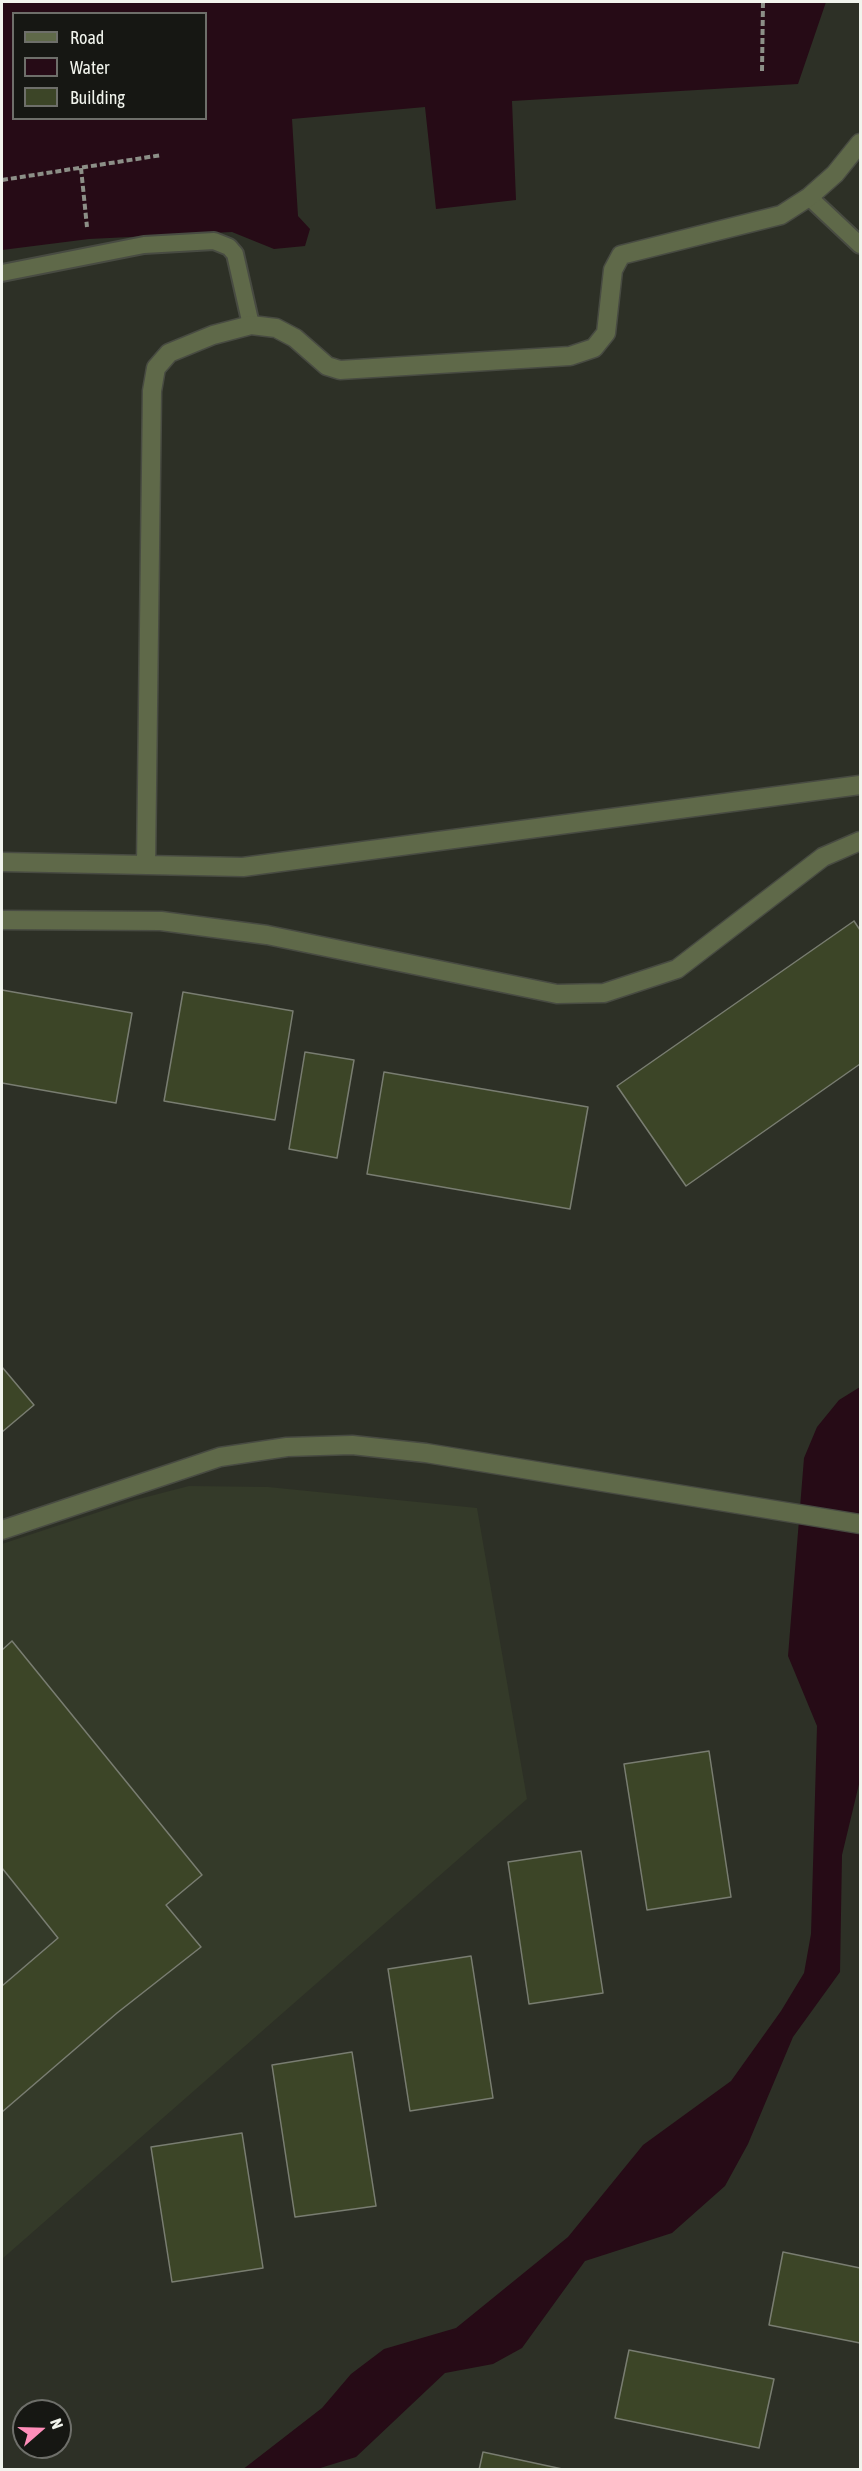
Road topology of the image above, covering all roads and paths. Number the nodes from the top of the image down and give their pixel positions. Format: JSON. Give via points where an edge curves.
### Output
{"nodes":[{"id":1,"x":764,"y":2,"type":"edge"},
{"id":2,"x":762,"y":71,"type":"dead end"},
{"id":3,"x":861,"y":143,"type":"edge"},
{"id":4,"x":162,"y":155,"type":"dead end"},
{"id":5,"x":81,"y":168,"type":"junction"},
{"id":6,"x":2,"y":180,"type":"edge"},
{"id":7,"x":810,"y":197,"type":"junction"},
{"id":8,"x":89,"y":239,"type":"dead end"},
{"id":9,"x":861,"y":245,"type":"edge"},
{"id":10,"x":2,"y":273,"type":"edge"},
{"id":11,"x":251,"y":325,"type":"junction"},
{"id":12,"x":861,"y":785,"type":"edge"},
{"id":13,"x":861,"y":841,"type":"edge"},
{"id":14,"x":2,"y":862,"type":"edge"},
{"id":15,"x":146,"y":865,"type":"junction"},
{"id":16,"x":2,"y":920,"type":"edge"},
{"id":17,"x":861,"y":1524,"type":"edge"},
{"id":18,"x":2,"y":1530,"type":"edge"}],
"edges":[{"from":1,"to":2,"type":"path"},
{"from":3,"to":7,"type":"street"},
{"from":4,"to":5,"type":"path"},
{"from":5,"to":6,"type":"path"},
{"from":5,"to":8,"type":"path"},
{"from":7,"to":9,"type":"lane"},
{"from":7,"to":11,"type":"street","via":[[781,215],[621,255],[613,270],[606,333],[594,348],[570,356],[340,370],[327,366],[295,338],[276,328]]},
{"from":10,"to":11,"type":"lane","via":[[144,245],[214,241],[235,254]]},
{"from":11,"to":15,"type":"street","via":[[169,353],[156,368],[152,391]]},
{"from":12,"to":15,"type":"street","via":[[243,867]]},
{"from":13,"to":16,"type":"street","via":[[823,857],[677,969],[603,993],[557,994],[267,935],[161,921]]},
{"from":14,"to":15,"type":"street"},
{"from":17,"to":18,"type":"street","via":[[426,1453],[352,1445],[287,1447],[220,1457]]}]}
